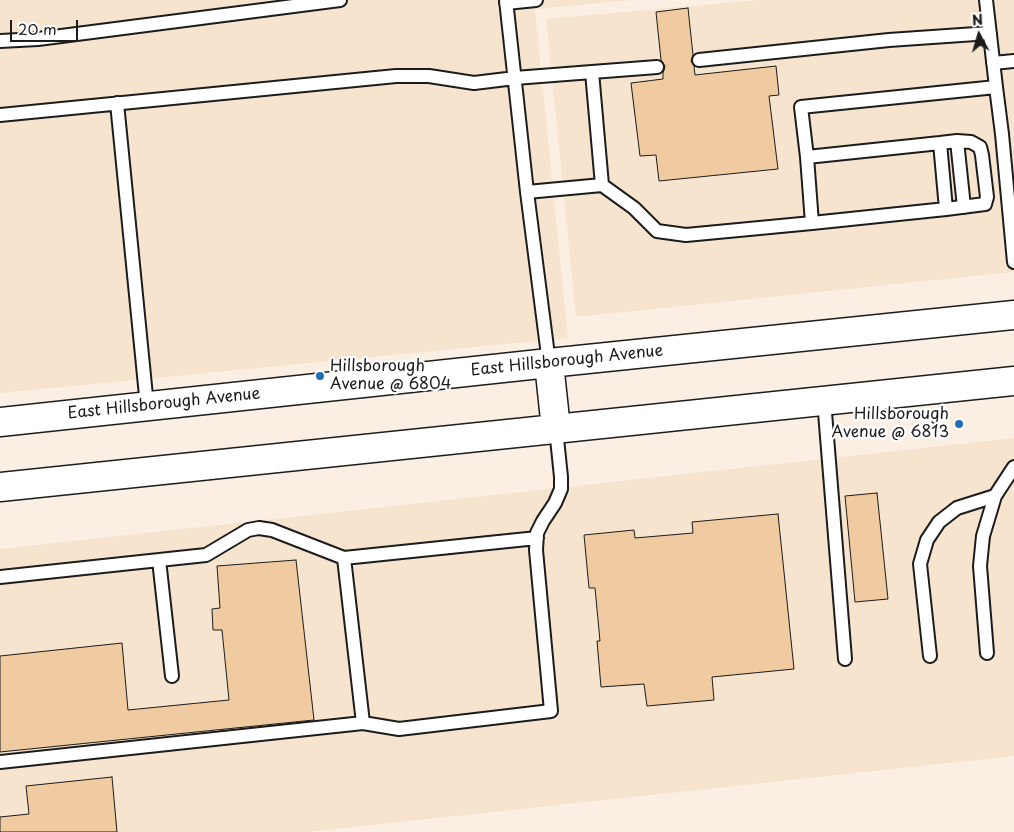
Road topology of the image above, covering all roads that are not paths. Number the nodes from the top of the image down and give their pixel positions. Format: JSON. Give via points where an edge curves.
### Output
{"nodes":[{"id":1,"x":340,"y":0,"type":"edge"},
{"id":2,"x":536,"y":0,"type":"edge"},
{"id":3,"x":986,"y":0,"type":"edge"},
{"id":4,"x":506,"y":1,"type":"edge"},
{"id":5,"x":990,"y":32,"type":"junction"},
{"id":6,"x":0,"y":41,"type":"edge"},
{"id":7,"x":699,"y":60,"type":"dead end"},
{"id":8,"x":1014,"y":61,"type":"edge"},
{"id":9,"x":993,"y":63,"type":"junction"},
{"id":10,"x":657,"y":67,"type":"dead end"},
{"id":11,"x":592,"y":72,"type":"junction"},
{"id":12,"x":515,"y":78,"type":"junction"},
{"id":13,"x":996,"y":88,"type":"junction"},
{"id":14,"x":117,"y":103,"type":"junction"},
{"id":15,"x":0,"y":115,"type":"edge"},
{"id":16,"x":957,"y":141,"type":"junction"},
{"id":17,"x":940,"y":143,"type":"junction"},
{"id":18,"x":807,"y":157,"type":"junction"},
{"id":19,"x":602,"y":185,"type":"junction"},
{"id":20,"x":527,"y":192,"type":"junction"},
{"id":21,"x":964,"y":207,"type":"junction"},
{"id":22,"x":946,"y":209,"type":"junction"},
{"id":23,"x":812,"y":222,"type":"junction"},
{"id":24,"x":1014,"y":262,"type":"edge"},
{"id":25,"x":1014,"y":315,"type":"edge"},
{"id":26,"x":549,"y":363,"type":"junction"},
{"id":27,"x":1014,"y":381,"type":"edge"},
{"id":28,"x":824,"y":400,"type":"junction"},
{"id":29,"x":147,"y":406,"type":"junction"},
{"id":30,"x":0,"y":422,"type":"edge"},
{"id":31,"x":556,"y":429,"type":"junction"},
{"id":32,"x":1014,"y":467,"type":"edge"},
{"id":33,"x":0,"y":487,"type":"edge"},
{"id":34,"x":995,"y":496,"type":"junction"},
{"id":35,"x":537,"y":538,"type":"junction"},
{"id":36,"x":344,"y":558,"type":"junction"},
{"id":37,"x":159,"y":560,"type":"junction"},
{"id":38,"x":0,"y":577,"type":"edge"},
{"id":39,"x":987,"y":654,"type":"dead end"},
{"id":40,"x":930,"y":656,"type":"dead end"},
{"id":41,"x":845,"y":659,"type":"dead end"},
{"id":42,"x":172,"y":676,"type":"dead end"},
{"id":43,"x":363,"y":723,"type":"junction"},
{"id":44,"x":0,"y":762,"type":"edge"}],
"edges":[{"from":1,"to":6,"type":"lane"},
{"from":2,"to":4,"type":"lane"},
{"from":3,"to":5,"type":"lane"},
{"from":4,"to":12,"type":"lane"},
{"from":5,"to":7,"type":"lane"},
{"from":5,"to":9,"type":"lane"},
{"from":8,"to":9,"type":"lane"},
{"from":9,"to":13,"type":"lane"},
{"from":10,"to":11,"type":"lane"},
{"from":11,"to":12,"type":"lane"},
{"from":11,"to":19,"type":"lane"},
{"from":12,"to":14,"type":"lane","via":[[474,83],[429,76],[396,76]]},
{"from":12,"to":20,"type":"lane"},
{"from":13,"to":18,"type":"lane","via":[[801,106]]},
{"from":13,"to":24,"type":"lane"},
{"from":14,"to":15,"type":"lane"},
{"from":14,"to":29,"type":"lane"},
{"from":16,"to":17,"type":"lane"},
{"from":16,"to":21,"type":"lane"},
{"from":16,"to":21,"type":"lane","via":[[971,142],[980,147],[987,197],[985,204]]},
{"from":17,"to":18,"type":"lane"},
{"from":17,"to":22,"type":"lane"},
{"from":18,"to":23,"type":"lane"},
{"from":19,"to":20,"type":"lane"},
{"from":19,"to":23,"type":"lane","via":[[634,208],[658,231],[686,235]]},
{"from":20,"to":26,"type":"lane"},
{"from":21,"to":22,"type":"lane"},
{"from":22,"to":23,"type":"lane"},
{"from":25,"to":26,"type":"main road","name":"East Hillsborough Avenue"},
{"from":26,"to":29,"type":"main road","name":"East Hillsborough Avenue"},
{"from":26,"to":31,"type":"main road"},
{"from":27,"to":28,"type":"main road"},
{"from":28,"to":31,"type":"main road"},
{"from":28,"to":41,"type":"lane"},
{"from":29,"to":30,"type":"main road","name":"East Hillsborough Avenue"},
{"from":31,"to":33,"type":"main road"},
{"from":31,"to":35,"type":"lane","via":[[561,489]]},
{"from":32,"to":34,"type":"lane"},
{"from":34,"to":39,"type":"lane","via":[[983,536],[980,566]]},
{"from":34,"to":40,"type":"lane","via":[[956,508],[939,522],[927,540],[920,564]]},
{"from":35,"to":36,"type":"lane"},
{"from":35,"to":43,"type":"lane","via":[[551,711],[399,729]]},
{"from":36,"to":37,"type":"lane","via":[[259,528],[248,530],[206,555]]},
{"from":36,"to":43,"type":"lane"},
{"from":37,"to":38,"type":"lane"},
{"from":37,"to":42,"type":"lane"},
{"from":43,"to":44,"type":"lane"}]}
